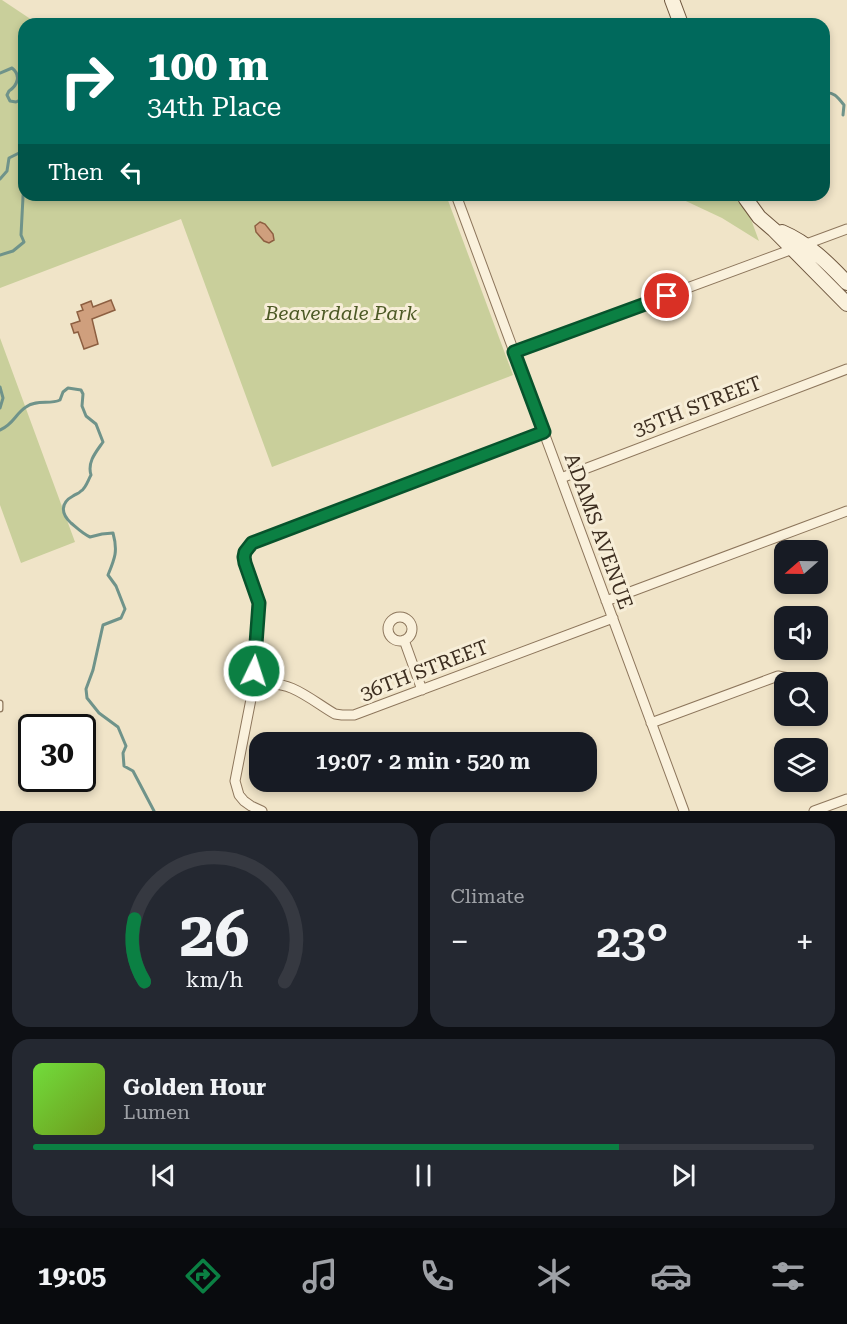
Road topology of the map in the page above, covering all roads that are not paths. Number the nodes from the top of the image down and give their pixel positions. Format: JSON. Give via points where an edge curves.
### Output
{"nodes":[{"id":1,"x":672,"y":0,"type":"edge"},
{"id":2,"x":679,"y":18,"type":"edge"},
{"id":3,"x":458,"y":201,"type":"edge"},
{"id":4,"x":747,"y":201,"type":"edge"},
{"id":5,"x":847,"y":229,"type":"edge"},
{"id":6,"x":799,"y":247,"type":"junction"},
{"id":7,"x":847,"y":283,"type":"edge"},
{"id":8,"x":847,"y":304,"type":"edge"},
{"id":9,"x":514,"y":352,"type":"junction"},
{"id":10,"x":847,"y":369,"type":"edge"},
{"id":11,"x":544,"y":432,"type":"junction"},
{"id":12,"x":561,"y":478,"type":"junction"},
{"id":13,"x":847,"y":511,"type":"edge"},
{"id":14,"x":606,"y":601,"type":"junction"},
{"id":15,"x":613,"y":618,"type":"junction"},
{"id":16,"x":404,"y":640,"type":"dead end"},
{"id":17,"x":774,"y":677,"type":"edge"},
{"id":18,"x":422,"y":690,"type":"junction"},
{"id":19,"x":252,"y":694,"type":"junction"},
{"id":20,"x":0,"y":703,"type":"edge"},
{"id":21,"x":0,"y":709,"type":"edge"},
{"id":22,"x":651,"y":723,"type":"junction"},
{"id":23,"x":847,"y":799,"type":"edge"},
{"id":24,"x":243,"y":806,"type":"edge"},
{"id":25,"x":262,"y":811,"type":"edge"},
{"id":26,"x":684,"y":811,"type":"edge"},
{"id":27,"x":814,"y":811,"type":"edge"}],
"edges":[{"from":1,"to":2,"type":"street"},
{"from":3,"to":9,"type":"street","name":"ADAMS AVENUE"},
{"from":4,"to":6,"type":"street","via":[[759,217]]},
{"from":5,"to":6,"type":"street"},
{"from":6,"to":7,"type":"street"},
{"from":6,"to":8,"type":"street"},
{"from":6,"to":9,"type":"street"},
{"from":9,"to":11,"type":"street","name":"ADAMS AVENUE"},
{"from":10,"to":12,"type":"street","name":"35TH STREET"},
{"from":11,"to":12,"type":"street","name":"ADAMS AVENUE"},
{"from":11,"to":19,"type":"street","via":[[252,543],[244,557],[259,603]]},
{"from":12,"to":14,"type":"street","name":"ADAMS AVENUE"},
{"from":13,"to":14,"type":"street"},
{"from":14,"to":15,"type":"street","name":"ADAMS AVENUE"},
{"from":15,"to":18,"type":"street","name":"36TH STREET"},
{"from":15,"to":22,"type":"street","name":"ADAMS AVENUE"},
{"from":16,"to":18,"type":"street"},
{"from":17,"to":22,"type":"street"},
{"from":18,"to":19,"type":"street","name":"36TH STREET","via":[[342,716],[283,684],[263,687]]},
{"from":19,"to":24,"type":"street","via":[[235,781]]},
{"from":20,"to":21,"type":"lane"},
{"from":22,"to":26,"type":"street","name":"ADAMS AVENUE"},
{"from":23,"to":27,"type":"street"},
{"from":24,"to":25,"type":"street"}]}
